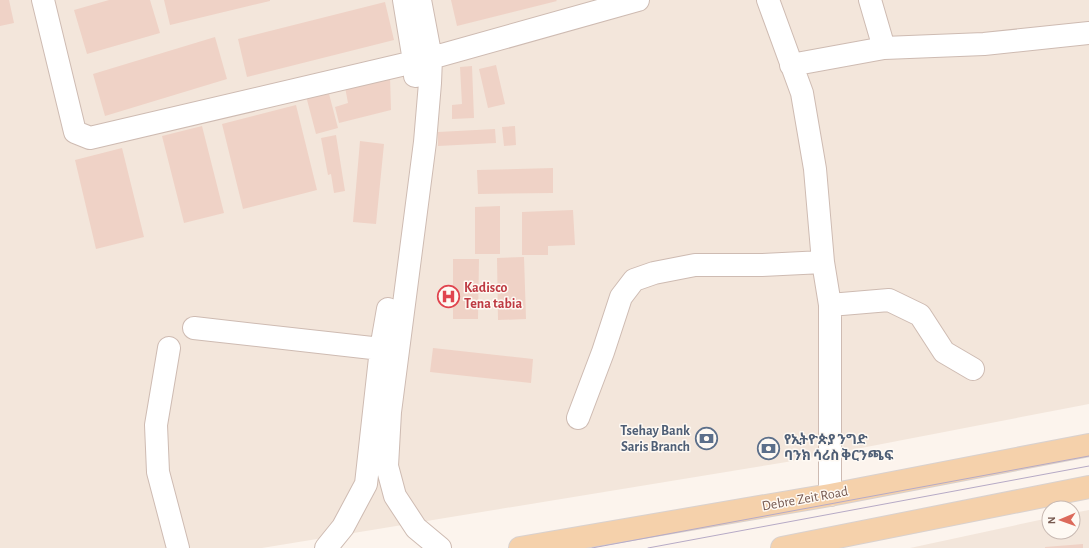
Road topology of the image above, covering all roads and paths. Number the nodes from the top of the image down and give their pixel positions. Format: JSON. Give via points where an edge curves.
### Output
{"nodes":[{"id":1,"x":44,"y":0,"type":"edge"},
{"id":2,"x":404,"y":0,"type":"edge"},
{"id":3,"x":420,"y":0,"type":"edge"},
{"id":4,"x":768,"y":0,"type":"edge"},
{"id":5,"x":870,"y":0,"type":"edge"},
{"id":6,"x":630,"y":1,"type":"edge"},
{"id":7,"x":1089,"y":33,"type":"edge"},
{"id":8,"x":884,"y":48,"type":"junction"},
{"id":9,"x":422,"y":60,"type":"junction"},
{"id":10,"x":791,"y":65,"type":"junction"},
{"id":11,"x":823,"y":262,"type":"junction"},
{"id":12,"x":830,"y":305,"type":"junction"},
{"id":13,"x":393,"y":324,"type":"junction"},
{"id":14,"x":194,"y":328,"type":"dead end"},
{"id":15,"x":169,"y":348,"type":"dead end"},
{"id":16,"x":381,"y":349,"type":"junction"},
{"id":17,"x":973,"y":369,"type":"dead end"},
{"id":18,"x":578,"y":418,"type":"dead end"},
{"id":19,"x":1089,"y":444,"type":"edge"},
{"id":20,"x":1089,"y":487,"type":"edge"},
{"id":21,"x":830,"y":494,"type":"junction"},
{"id":22,"x":178,"y":548,"type":"edge"},
{"id":23,"x":326,"y":548,"type":"edge"},
{"id":24,"x":440,"y":548,"type":"edge"},
{"id":25,"x":520,"y":548,"type":"edge"},
{"id":26,"x":782,"y":548,"type":"edge"}],
"edges":[{"from":1,"to":9,"type":"street","via":[[75,132],[90,138]]},
{"from":2,"to":9,"type":"street"},
{"from":3,"to":9,"type":"street"},
{"from":4,"to":10,"type":"street"},
{"from":5,"to":8,"type":"street"},
{"from":6,"to":9,"type":"street"},
{"from":7,"to":8,"type":"street","via":[[984,44]]},
{"from":8,"to":10,"type":"street"},
{"from":9,"to":13,"type":"street","via":[[415,87]]},
{"from":10,"to":11,"type":"street","via":[[802,93],[815,169]]},
{"from":11,"to":12,"type":"street"},
{"from":11,"to":18,"type":"street","via":[[696,265],[654,273],[634,280],[621,297]]},
{"from":12,"to":17,"type":"street","via":[[889,300],[920,315],[944,352]]},
{"from":12,"to":21,"type":"street"},
{"from":13,"to":16,"type":"street"},
{"from":13,"to":24,"type":"street","via":[[387,466],[395,496],[416,528]]},
{"from":14,"to":16,"type":"street"},
{"from":15,"to":22,"type":"street","via":[[156,425],[158,472]]},
{"from":16,"to":23,"type":"street","via":[[366,484],[344,527]]},
{"from":19,"to":21,"type":"main road","name":"Debre Zeit Road"},
{"from":20,"to":26,"type":"main road"},
{"from":21,"to":25,"type":"main road","name":"Debre Zeit Road"}]}
